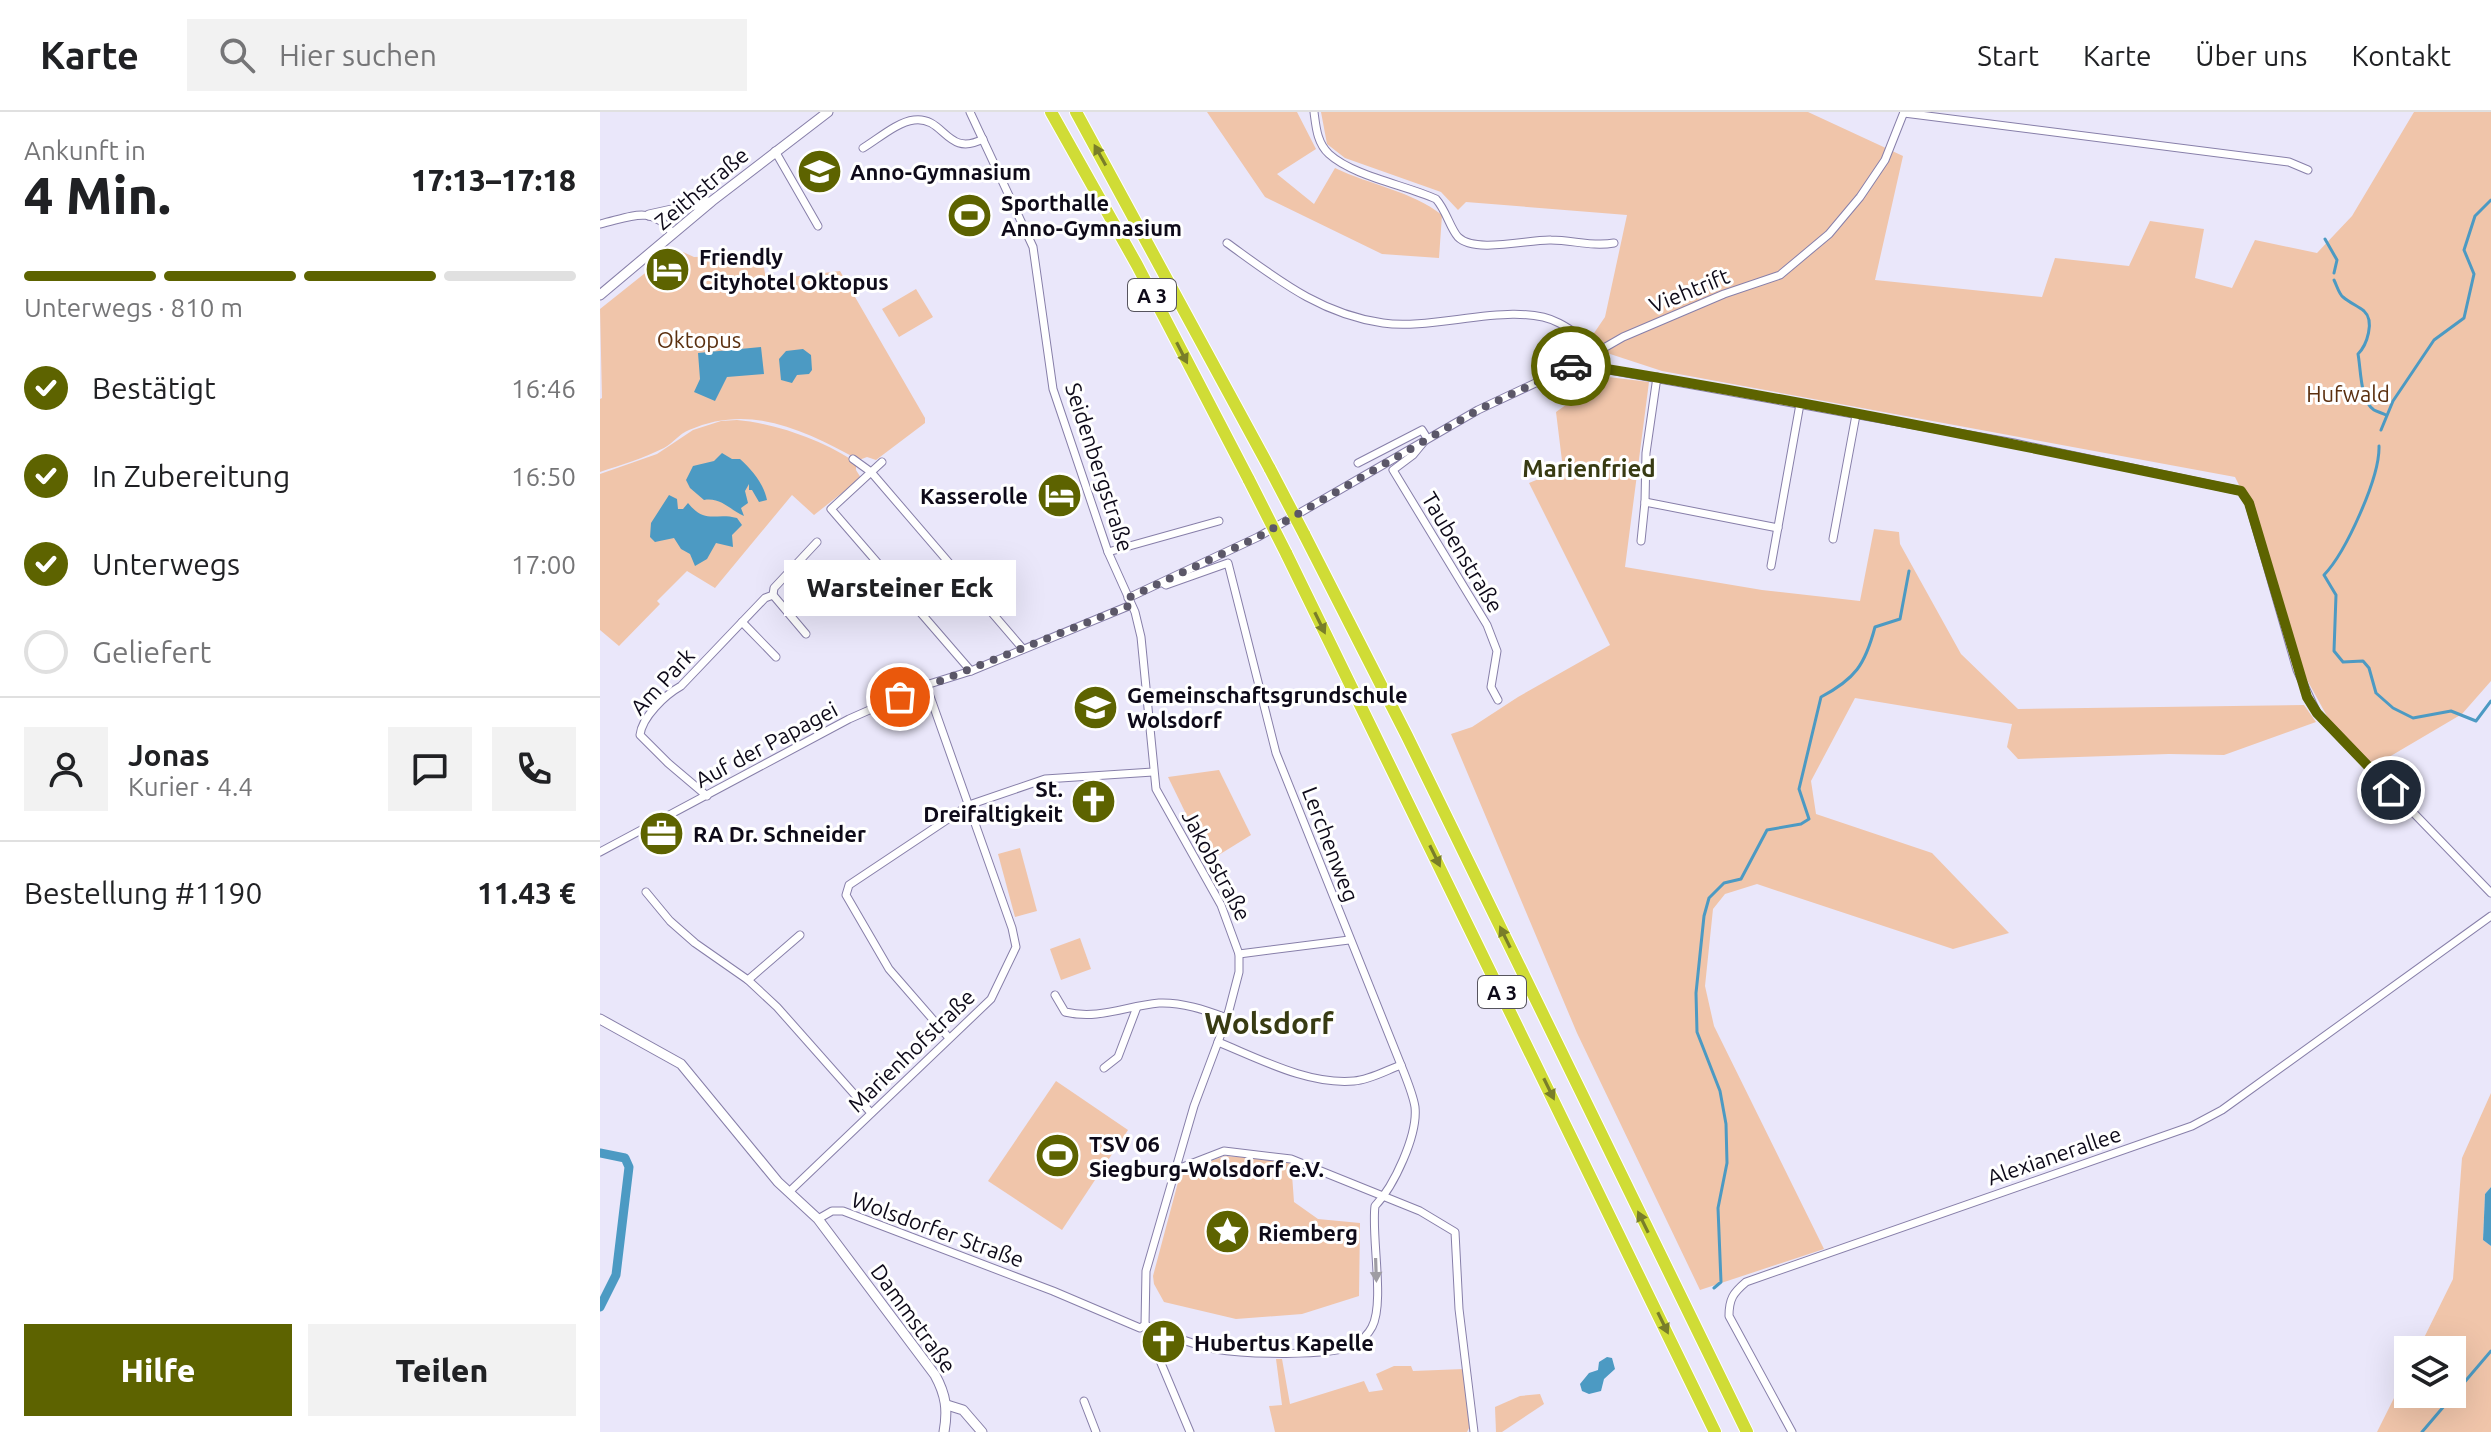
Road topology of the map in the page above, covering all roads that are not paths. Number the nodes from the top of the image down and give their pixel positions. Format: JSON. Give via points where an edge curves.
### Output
{"nodes":[{"id":1,"x":828,"y":112,"type":"edge"},
{"id":2,"x":970,"y":112,"type":"edge"},
{"id":3,"x":1051,"y":112,"type":"edge"},
{"id":4,"x":1076,"y":112,"type":"edge"},
{"id":5,"x":1314,"y":112,"type":"edge"},
{"id":6,"x":1904,"y":113,"type":"edge"},
{"id":7,"x":983,"y":139,"type":"junction"},
{"id":8,"x":863,"y":148,"type":"dead end"},
{"id":9,"x":775,"y":151,"type":"junction"},
{"id":10,"x":2308,"y":170,"type":"dead end"},
{"id":11,"x":712,"y":201,"type":"junction"},
{"id":12,"x":649,"y":215,"type":"junction"},
{"id":13,"x":600,"y":224,"type":"edge"},
{"id":14,"x":818,"y":226,"type":"dead end"},
{"id":15,"x":673,"y":234,"type":"junction"},
{"id":16,"x":1227,"y":243,"type":"dead end"},
{"id":17,"x":1614,"y":243,"type":"dead end"},
{"id":18,"x":600,"y":295,"type":"edge"},
{"id":19,"x":1598,"y":352,"type":"junction"},
{"id":20,"x":1576,"y":364,"type":"junction"},
{"id":21,"x":1657,"y":377,"type":"junction"},
{"id":22,"x":1800,"y":404,"type":"junction"},
{"id":23,"x":1856,"y":415,"type":"junction"},
{"id":24,"x":1427,"y":438,"type":"junction"},
{"id":25,"x":853,"y":459,"type":"dead end"},
{"id":26,"x":882,"y":462,"type":"dead end"},
{"id":27,"x":1358,"y":463,"type":"dead end"},
{"id":28,"x":871,"y":472,"type":"junction"},
{"id":29,"x":1645,"y":502,"type":"junction"},
{"id":30,"x":1219,"y":521,"type":"dead end"},
{"id":31,"x":1778,"y":528,"type":"junction"},
{"id":32,"x":1258,"y":537,"type":"joint"},
{"id":33,"x":1833,"y":539,"type":"dead end"},
{"id":34,"x":1641,"y":541,"type":"dead end"},
{"id":35,"x":817,"y":542,"type":"dead end"},
{"id":36,"x":1108,"y":552,"type":"junction"},
{"id":37,"x":1771,"y":566,"type":"dead end"},
{"id":38,"x":1163,"y":583,"type":"junction"},
{"id":39,"x":773,"y":595,"type":"junction"},
{"id":40,"x":1130,"y":601,"type":"junction"},
{"id":41,"x":742,"y":622,"type":"junction"},
{"id":42,"x":806,"y":634,"type":"dead end"},
{"id":43,"x":1023,"y":649,"type":"junction"},
{"id":44,"x":776,"y":657,"type":"dead end"},
{"id":45,"x":971,"y":671,"type":"junction"},
{"id":46,"x":926,"y":685,"type":"junction"},
{"id":47,"x":1498,"y":700,"type":"dead end"},
{"id":48,"x":1153,"y":772,"type":"junction"},
{"id":49,"x":707,"y":796,"type":"junction"},
{"id":50,"x":969,"y":805,"type":"junction"},
{"id":51,"x":600,"y":852,"type":"edge"},
{"id":52,"x":646,"y":892,"type":"dead end"},
{"id":53,"x":2491,"y":893,"type":"edge"},
{"id":54,"x":2491,"y":916,"type":"edge"},
{"id":55,"x":800,"y":935,"type":"dead end"},
{"id":56,"x":1349,"y":940,"type":"junction"},
{"id":57,"x":1239,"y":954,"type":"junction"},
{"id":58,"x":748,"y":980,"type":"junction"},
{"id":59,"x":1055,"y":995,"type":"dead end"},
{"id":60,"x":1137,"y":1007,"type":"junction"},
{"id":61,"x":1227,"y":1018,"type":"junction"},
{"id":62,"x":600,"y":1019,"type":"edge"},
{"id":63,"x":949,"y":1038,"type":"junction"},
{"id":64,"x":1218,"y":1042,"type":"junction"},
{"id":65,"x":1401,"y":1065,"type":"junction"},
{"id":66,"x":1104,"y":1068,"type":"dead end"},
{"id":67,"x":871,"y":1113,"type":"junction"},
{"id":68,"x":1175,"y":1170,"type":"junction"},
{"id":69,"x":789,"y":1192,"type":"junction"},
{"id":70,"x":1384,"y":1196,"type":"junction"},
{"id":71,"x":818,"y":1219,"type":"junction"},
{"id":72,"x":1145,"y":1325,"type":"junction"},
{"id":73,"x":1084,"y":1401,"type":"dead end"},
{"id":74,"x":947,"y":1405,"type":"junction"},
{"id":75,"x":944,"y":1432,"type":"edge"},
{"id":76,"x":982,"y":1432,"type":"edge"},
{"id":77,"x":1096,"y":1432,"type":"edge"},
{"id":78,"x":1190,"y":1432,"type":"edge"},
{"id":79,"x":1474,"y":1432,"type":"edge"},
{"id":80,"x":1715,"y":1432,"type":"edge"},
{"id":81,"x":1747,"y":1432,"type":"edge"},
{"id":82,"x":1792,"y":1432,"type":"edge"}],
"edges":[{"from":1,"to":9,"type":"street","name":"Zeithstraße"},
{"from":2,"to":7,"type":"street","name":"Seidenbergstraße"},
{"from":3,"to":80,"type":"highway","number":"A 3","one_way":true,"bridge":true,"via":[[1286,553]]},
{"from":81,"to":4,"type":"highway","number":"A 3","one_way":true,"bridge":true,"via":[[1407,736],[1270,469]]},
{"from":5,"to":17,"type":"street","via":[[1327,152],[1344,164],[1436,199],[1458,236],[1468,242]]},
{"from":6,"to":10,"type":"street","via":[[2289,162]]},
{"from":6,"to":19,"type":"street","name":"Viehtrift","via":[[1885,160],[1860,197],[1794,265]]},
{"from":7,"to":8,"type":"street","via":[[959,144],[929,122],[915,120]]},
{"from":7,"to":36,"type":"street","name":"Seidenbergstraße","via":[[1033,247],[1053,389]]},
{"from":9,"to":11,"type":"street","name":"Zeithstraße"},
{"from":9,"to":14,"type":"street"},
{"from":11,"to":12,"type":"street"},
{"from":11,"to":15,"type":"street","name":"Zeithstraße"},
{"from":12,"to":13,"type":"street"},
{"from":12,"to":15,"type":"street","via":[[662,220]]},
{"from":15,"to":18,"type":"street","name":"Zeithstraße"},
{"from":16,"to":19,"type":"street","via":[[1318,305],[1345,315],[1408,325],[1517,314],[1557,321]]},
{"from":19,"to":20,"type":"street","name":"Viehtrift"},
{"from":20,"to":21,"type":"street"},
{"from":20,"to":24,"type":"street","name":"Viehtrift"},
{"from":21,"to":22,"type":"street"},
{"from":21,"to":29,"type":"street"},
{"from":22,"to":23,"type":"street"},
{"from":22,"to":31,"type":"street"},
{"from":23,"to":33,"type":"street"},
{"from":23,"to":53,"type":"street","via":[[2241,491],[2249,503],[2297,670],[2317,713]]},
{"from":24,"to":27,"type":"street","name":"Viehtrift","via":[[1422,430]]},
{"from":24,"to":32,"type":"street","name":"Viehtrift"},
{"from":24,"to":47,"type":"street","name":"Taubenstraße","via":[[1393,470],[1487,625],[1497,651],[1491,687]]},
{"from":25,"to":28,"type":"street"},
{"from":26,"to":28,"type":"street"},
{"from":28,"to":43,"type":"street"},
{"from":28,"to":45,"type":"street","via":[[831,509]]},
{"from":29,"to":31,"type":"street"},
{"from":29,"to":34,"type":"street"},
{"from":30,"to":36,"type":"street"},
{"from":31,"to":37,"type":"street"},
{"from":32,"to":38,"type":"street","name":"Auf der Papagei"},
{"from":35,"to":39,"type":"street","name":"Am Park"},
{"from":36,"to":40,"type":"street","name":"Seidenbergstraße"},
{"from":38,"to":40,"type":"street","name":"Auf der Papagei"},
{"from":38,"to":56,"type":"street","name":"Lerchenweg","via":[[1228,563],[1276,753]]},
{"from":39,"to":41,"type":"street","name":"Am Park"},
{"from":39,"to":42,"type":"street"},
{"from":40,"to":43,"type":"street","name":"Auf der Papagei"},
{"from":40,"to":48,"type":"street","name":"Jakobstraße","via":[[1141,637]]},
{"from":41,"to":44,"type":"street"},
{"from":41,"to":49,"type":"street","name":"Am Park","via":[[642,723],[640,735]]},
{"from":43,"to":45,"type":"street","name":"Auf der Papagei"},
{"from":45,"to":46,"type":"street","name":"Auf der Papagei"},
{"from":46,"to":49,"type":"street","name":"Auf der Papagei","via":[[842,723]]},
{"from":46,"to":50,"type":"street","name":"Marienhofstraße"},
{"from":48,"to":50,"type":"street","via":[[1045,779]]},
{"from":48,"to":57,"type":"street","name":"Jakobstraße","via":[[1156,789],[1221,905]]},
{"from":49,"to":51,"type":"street","name":"Auf der Papagei"},
{"from":50,"to":63,"type":"street","name":"Marienhofstraße","via":[[1016,947],[991,999]]},
{"from":50,"to":63,"type":"street","via":[[845,892],[889,969]]},
{"from":52,"to":58,"type":"street","via":[[695,943]]},
{"from":54,"to":82,"type":"street","name":"Alexianerallee","via":[[2222,1110],[2192,1126],[1746,1282],[1729,1302],[1729,1316]]},
{"from":55,"to":58,"type":"street"},
{"from":56,"to":57,"type":"street"},
{"from":56,"to":65,"type":"street","name":"Lerchenweg"},
{"from":57,"to":61,"type":"street","name":"Jakobstraße"},
{"from":58,"to":67,"type":"street"},
{"from":59,"to":60,"type":"street","via":[[1065,1012],[1084,1016]]},
{"from":60,"to":61,"type":"street","via":[[1161,1003]]},
{"from":60,"to":66,"type":"street","via":[[1118,1057]]},
{"from":61,"to":64,"type":"street","name":"Jakobstraße"},
{"from":62,"to":69,"type":"street","name":"Wolsdorfer Straße","via":[[677,1060]]},
{"from":63,"to":67,"type":"street","name":"Marienhofstraße"},
{"from":64,"to":65,"type":"street","via":[[1326,1081],[1357,1081]]},
{"from":64,"to":68,"type":"street","name":"Jakobstraße"},
{"from":65,"to":70,"type":"street","name":"Lerchenweg","via":[[1415,1108],[1412,1133]]},
{"from":67,"to":69,"type":"street","name":"Marienhofstraße"},
{"from":68,"to":70,"type":"street","via":[[1224,1151],[1291,1159]]},
{"from":68,"to":72,"type":"street","name":"Jakobstraße","via":[[1146,1271]]},
{"from":69,"to":71,"type":"street","name":"Wolsdorfer Straße"},
{"from":70,"to":72,"type":"street","one_way":true,"via":[[1373,1219],[1375,1318],[1355,1345],[1282,1353],[1216,1349]]},
{"from":70,"to":79,"type":"street","via":[[1455,1232]]},
{"from":71,"to":72,"type":"street","name":"Wolsdorfer Straße","via":[[843,1211],[1140,1328]]},
{"from":71,"to":74,"type":"street","name":"Dammstraße","via":[[935,1375]]},
{"from":72,"to":78,"type":"street"},
{"from":73,"to":77,"type":"street"},
{"from":74,"to":75,"type":"street"},
{"from":74,"to":76,"type":"street","name":"Dammstraße","via":[[963,1410]]}]}
